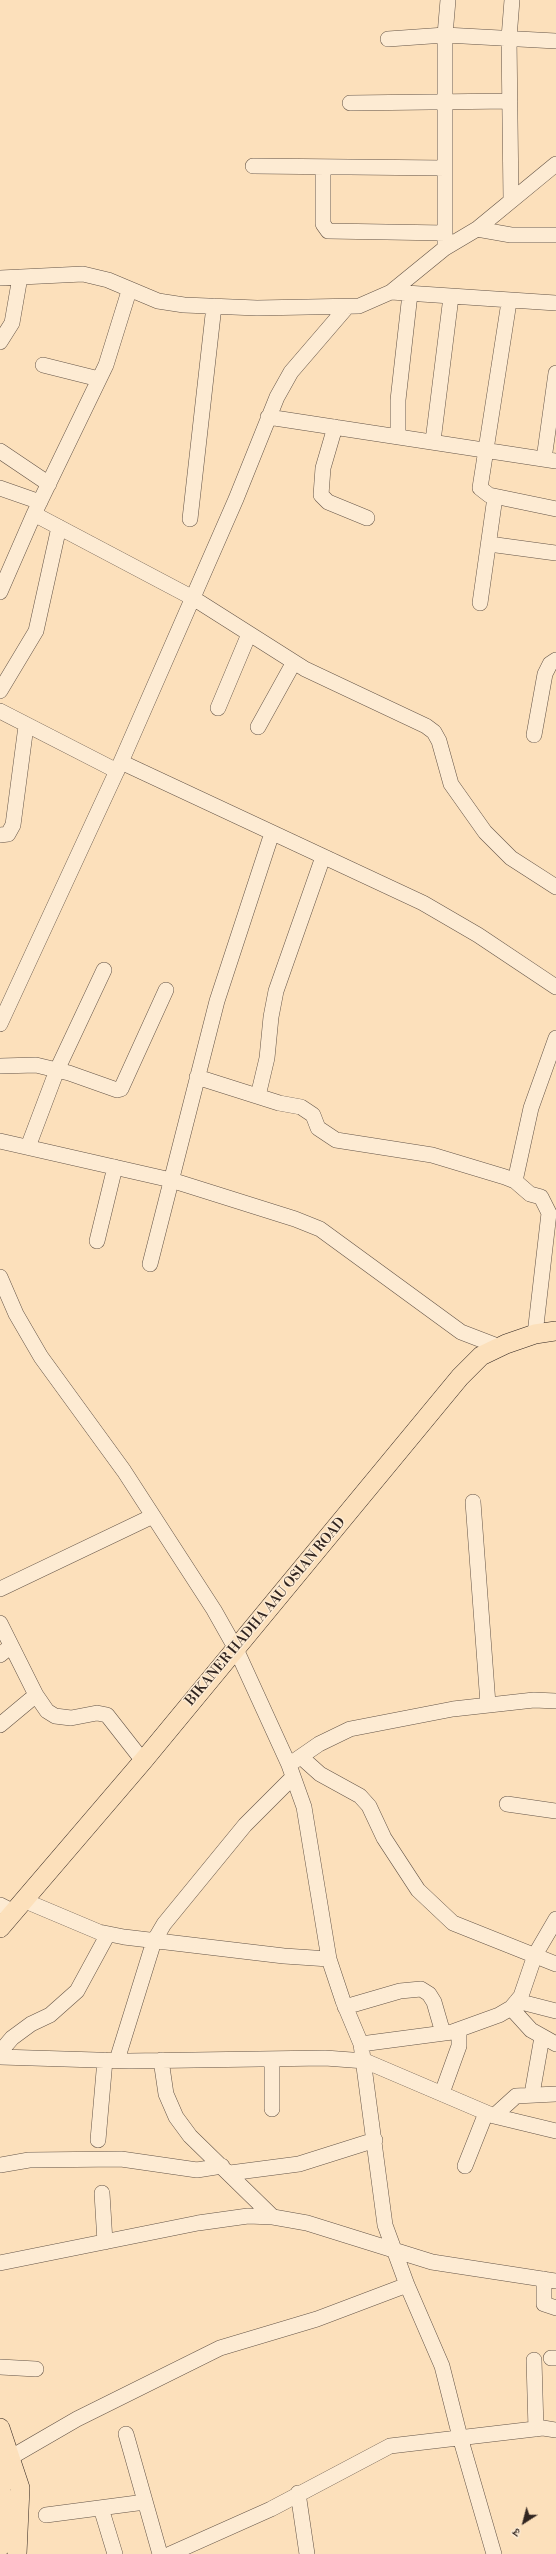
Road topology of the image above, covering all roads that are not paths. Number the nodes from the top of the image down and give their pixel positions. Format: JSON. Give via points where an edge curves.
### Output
{"nodes":[{"id":1,"x":448,"y":0,"type":"edge"},
{"id":2,"x":512,"y":0,"type":"edge"},
{"id":3,"x":445,"y":35,"type":"junction"},
{"id":4,"x":509,"y":38,"type":"junction"},
{"id":5,"x":388,"y":39,"type":"dead end"},
{"id":6,"x":556,"y":41,"type":"edge"},
{"id":7,"x":510,"y":101,"type":"junction"},
{"id":8,"x":445,"y":102,"type":"junction"},
{"id":9,"x":350,"y":103,"type":"dead end"},
{"id":10,"x":556,"y":164,"type":"edge"},
{"id":11,"x":253,"y":166,"type":"dead end"},
{"id":12,"x":323,"y":167,"type":"junction"},
{"id":13,"x":445,"y":168,"type":"junction"},
{"id":14,"x":511,"y":200,"type":"junction"},
{"id":15,"x":477,"y":229,"type":"junction"},
{"id":16,"x":445,"y":233,"type":"junction"},
{"id":17,"x":556,"y":235,"type":"edge"},
{"id":18,"x":446,"y":248,"type":"junction"},
{"id":19,"x":20,"y":277,"type":"junction"},
{"id":20,"x":0,"y":278,"type":"edge"},
{"id":21,"x":129,"y":290,"type":"junction"},
{"id":22,"x":391,"y":292,"type":"junction"},
{"id":23,"x":410,"y":294,"type":"junction"},
{"id":24,"x":451,"y":297,"type":"junction"},
{"id":25,"x":509,"y":302,"type":"junction"},
{"id":26,"x":556,"y":303,"type":"edge"},
{"id":27,"x":214,"y":306,"type":"junction"},
{"id":28,"x":346,"y":308,"type":"junction"},
{"id":29,"x":0,"y":342,"type":"edge"},
{"id":30,"x":43,"y":365,"type":"dead end"},
{"id":31,"x":99,"y":379,"type":"junction"},
{"id":32,"x":555,"y":381,"type":"edge"},
{"id":33,"x":268,"y":417,"type":"junction"},
{"id":34,"x":335,"y":427,"type":"junction"},
{"id":35,"x":398,"y":436,"type":"junction"},
{"id":36,"x":433,"y":441,"type":"junction"},
{"id":37,"x":486,"y":450,"type":"junction"},
{"id":38,"x":0,"y":451,"type":"edge"},
{"id":39,"x":550,"y":460,"type":"edge"},
{"id":40,"x":49,"y":484,"type":"junction"},
{"id":41,"x":0,"y":488,"type":"edge"},
{"id":42,"x":495,"y":497,"type":"junction"},
{"id":43,"x":37,"y":508,"type":"junction"},
{"id":44,"x":556,"y":509,"type":"edge"},
{"id":45,"x":367,"y":518,"type":"dead end"},
{"id":46,"x":190,"y":519,"type":"dead end"},
{"id":47,"x":59,"y":527,"type":"junction"},
{"id":48,"x":489,"y":544,"type":"junction"},
{"id":49,"x":556,"y":553,"type":"edge"},
{"id":50,"x":0,"y":592,"type":"edge"},
{"id":51,"x":193,"y":598,"type":"junction"},
{"id":52,"x":480,"y":603,"type":"dead end"},
{"id":53,"x":249,"y":634,"type":"junction"},
{"id":54,"x":556,"y":660,"type":"edge"},
{"id":55,"x":294,"y":662,"type":"junction"},
{"id":56,"x":0,"y":691,"type":"edge"},
{"id":57,"x":218,"y":708,"type":"dead end"},
{"id":58,"x":0,"y":711,"type":"edge"},
{"id":59,"x":26,"y":726,"type":"junction"},
{"id":60,"x":258,"y":727,"type":"dead end"},
{"id":61,"x":534,"y":735,"type":"dead end"},
{"id":62,"x":119,"y":767,"type":"junction"},
{"id":63,"x":272,"y":833,"type":"junction"},
{"id":64,"x":0,"y":835,"type":"edge"},
{"id":65,"x":323,"y":857,"type":"junction"},
{"id":66,"x":556,"y":886,"type":"edge"},
{"id":67,"x":104,"y":970,"type":"dead end"},
{"id":68,"x":556,"y":987,"type":"edge"},
{"id":69,"x":166,"y":990,"type":"dead end"},
{"id":70,"x":0,"y":1024,"type":"edge"},
{"id":71,"x":556,"y":1038,"type":"edge"},
{"id":72,"x":0,"y":1066,"type":"edge"},
{"id":73,"x":57,"y":1070,"type":"junction"},
{"id":74,"x":197,"y":1078,"type":"junction"},
{"id":75,"x":258,"y":1096,"type":"junction"},
{"id":76,"x":0,"y":1141,"type":"edge"},
{"id":77,"x":28,"y":1147,"type":"junction"},
{"id":78,"x":115,"y":1167,"type":"junction"},
{"id":79,"x":171,"y":1180,"type":"junction"},
{"id":80,"x":515,"y":1181,"type":"junction"},
{"id":81,"x":97,"y":1240,"type":"dead end"},
{"id":82,"x":150,"y":1264,"type":"dead end"},
{"id":83,"x":0,"y":1277,"type":"edge"},
{"id":84,"x":556,"y":1331,"type":"edge"},
{"id":85,"x":535,"y":1334,"type":"junction"},
{"id":86,"x":500,"y":1347,"type":"junction"},
{"id":87,"x":473,"y":1502,"type":"dead end"},
{"id":88,"x":153,"y":1516,"type":"junction"},
{"id":89,"x":0,"y":1589,"type":"edge"},
{"id":90,"x":0,"y":1623,"type":"edge"},
{"id":91,"x":236,"y":1648,"type":"junction"},
{"id":92,"x":6,"y":1651,"type":"edge"},
{"id":93,"x":36,"y":1695,"type":"junction"},
{"id":94,"x":556,"y":1701,"type":"edge"},
{"id":95,"x":488,"y":1704,"type":"junction"},
{"id":96,"x":0,"y":1725,"type":"edge"},
{"id":97,"x":143,"y":1761,"type":"junction"},
{"id":98,"x":294,"y":1766,"type":"junction"},
{"id":99,"x":507,"y":1804,"type":"dead end"},
{"id":100,"x":556,"y":1811,"type":"edge"},
{"id":101,"x":12,"y":1906,"type":"edge"},
{"id":102,"x":556,"y":1919,"type":"edge"},
{"id":103,"x":0,"y":1928,"type":"edge"},
{"id":104,"x":108,"y":1934,"type":"junction"},
{"id":105,"x":154,"y":1941,"type":"junction"},
{"id":106,"x":535,"y":1954,"type":"junction"},
{"id":107,"x":329,"y":1959,"type":"junction"},
{"id":108,"x":556,"y":1964,"type":"edge"},
{"id":109,"x":514,"y":2005,"type":"junction"},
{"id":110,"x":346,"y":2008,"type":"junction"},
{"id":111,"x":556,"y":2011,"type":"edge"},
{"id":112,"x":459,"y":2030,"type":"junction"},
{"id":113,"x":443,"y":2033,"type":"junction"},
{"id":114,"x":542,"y":2037,"type":"junction"},
{"id":115,"x":361,"y":2044,"type":"junction"},
{"id":116,"x":556,"y":2044,"type":"edge"},
{"id":117,"x":0,"y":2052,"type":"edge"},
{"id":118,"x":0,"y":2057,"type":"edge"},
{"id":119,"x":272,"y":2059,"type":"junction"},
{"id":120,"x":111,"y":2060,"type":"junction"},
{"id":121,"x":161,"y":2060,"type":"junction"},
{"id":122,"x":364,"y":2061,"type":"junction"},
{"id":123,"x":442,"y":2093,"type":"junction"},
{"id":124,"x":532,"y":2094,"type":"junction"},
{"id":125,"x":556,"y":2094,"type":"edge"},
{"id":126,"x":272,"y":2109,"type":"dead end"},
{"id":127,"x":490,"y":2115,"type":"junction"},
{"id":128,"x":556,"y":2131,"type":"edge"},
{"id":129,"x":98,"y":2140,"type":"dead end"},
{"id":130,"x":375,"y":2140,"type":"junction"},
{"id":131,"x":0,"y":2165,"type":"edge"},
{"id":132,"x":465,"y":2166,"type":"dead end"},
{"id":133,"x":226,"y":2170,"type":"junction"},
{"id":134,"x":102,"y":2193,"type":"dead end"},
{"id":135,"x":273,"y":2217,"type":"junction"},
{"id":136,"x":105,"y":2242,"type":"junction"},
{"id":137,"x":393,"y":2249,"type":"junction"},
{"id":138,"x":0,"y":2263,"type":"edge"},
{"id":139,"x":550,"y":2280,"type":"edge"},
{"id":140,"x":407,"y":2285,"type":"junction"},
{"id":141,"x":556,"y":2308,"type":"edge"},
{"id":142,"x":534,"y":2360,"type":"dead end"},
{"id":143,"x":0,"y":2367,"type":"edge"},
{"id":144,"x":36,"y":2369,"type":"dead end"},
{"id":145,"x":0,"y":2428,"type":"edge"},
{"id":146,"x":536,"y":2429,"type":"junction"},
{"id":147,"x":556,"y":2430,"type":"edge"},
{"id":148,"x":126,"y":2434,"type":"dead end"},
{"id":149,"x":460,"y":2437,"type":"junction"},
{"id":150,"x":3,"y":2471,"type":"edge"},
{"id":151,"x":298,"y":2493,"type":"junction"},
{"id":152,"x":145,"y":2502,"type":"junction"},
{"id":153,"x":101,"y":2508,"type":"junction"},
{"id":154,"x":46,"y":2514,"type":"dead end"},
{"id":155,"x":0,"y":2548,"type":"edge"},
{"id":156,"x":17,"y":2554,"type":"edge"},
{"id":157,"x":115,"y":2554,"type":"edge"},
{"id":158,"x":160,"y":2554,"type":"edge"},
{"id":159,"x":170,"y":2554,"type":"edge"},
{"id":160,"x":307,"y":2554,"type":"edge"},
{"id":161,"x":494,"y":2554,"type":"edge"}],
"edges":[{"from":1,"to":3,"type":"street"},
{"from":2,"to":4,"type":"street"},
{"from":3,"to":4,"type":"street"},
{"from":3,"to":5,"type":"street"},
{"from":3,"to":8,"type":"street"},
{"from":4,"to":6,"type":"street"},
{"from":4,"to":7,"type":"street"},
{"from":7,"to":8,"type":"street"},
{"from":7,"to":14,"type":"street"},
{"from":8,"to":9,"type":"street"},
{"from":8,"to":13,"type":"street"},
{"from":10,"to":14,"type":"street"},
{"from":11,"to":12,"type":"street"},
{"from":12,"to":13,"type":"street"},
{"from":12,"to":16,"type":"street","via":[[323,224],[328,231]]},
{"from":13,"to":16,"type":"street"},
{"from":14,"to":15,"type":"street"},
{"from":15,"to":17,"type":"street","via":[[512,235]]},
{"from":15,"to":18,"type":"street"},
{"from":16,"to":18,"type":"street"},
{"from":18,"to":22,"type":"street"},
{"from":19,"to":20,"type":"street"},
{"from":19,"to":21,"type":"street","via":[[82,274],[108,280]]},
{"from":19,"to":29,"type":"street","via":[[12,323]]},
{"from":21,"to":27,"type":"street","via":[[171,303]]},
{"from":21,"to":31,"type":"street"},
{"from":22,"to":23,"type":"street"},
{"from":22,"to":28,"type":"street","via":[[372,302]]},
{"from":23,"to":24,"type":"street"},
{"from":23,"to":35,"type":"street","via":[[398,400]]},
{"from":24,"to":25,"type":"street"},
{"from":24,"to":36,"type":"street"},
{"from":25,"to":26,"type":"street"},
{"from":25,"to":37,"type":"street"},
{"from":27,"to":28,"type":"street"},
{"from":27,"to":46,"type":"street"},
{"from":28,"to":33,"type":"street","via":[[291,372]]},
{"from":30,"to":31,"type":"street"},
{"from":31,"to":40,"type":"street"},
{"from":32,"to":39,"type":"street"},
{"from":33,"to":34,"type":"street"},
{"from":33,"to":51,"type":"street"},
{"from":34,"to":35,"type":"street"},
{"from":34,"to":45,"type":"street","via":[[323,468],[321,495],[328,502]]},
{"from":35,"to":36,"type":"street"},
{"from":36,"to":37,"type":"street"},
{"from":37,"to":39,"type":"street"},
{"from":37,"to":42,"type":"street","via":[[480,488]]},
{"from":38,"to":40,"type":"street"},
{"from":40,"to":43,"type":"street"},
{"from":41,"to":43,"type":"street"},
{"from":42,"to":44,"type":"street"},
{"from":42,"to":48,"type":"street"},
{"from":43,"to":47,"type":"street"},
{"from":43,"to":50,"type":"street"},
{"from":47,"to":51,"type":"street"},
{"from":47,"to":56,"type":"street","via":[[36,631]]},
{"from":48,"to":49,"type":"street"},
{"from":48,"to":52,"type":"street"},
{"from":51,"to":53,"type":"street"},
{"from":51,"to":62,"type":"street"},
{"from":53,"to":55,"type":"street"},
{"from":53,"to":57,"type":"street"},
{"from":54,"to":61,"type":"street","via":[[550,664],[545,674]]},
{"from":55,"to":60,"type":"street"},
{"from":55,"to":66,"type":"street","via":[[434,732],[451,784],[485,832],[512,858]]},
{"from":58,"to":59,"type":"street"},
{"from":59,"to":62,"type":"street"},
{"from":59,"to":64,"type":"street","via":[[13,825],[8,834]]},
{"from":62,"to":63,"type":"street"},
{"from":62,"to":70,"type":"street"},
{"from":63,"to":65,"type":"street"},
{"from":63,"to":74,"type":"street","via":[[219,994]]},
{"from":65,"to":68,"type":"street","via":[[423,903],[478,935]]},
{"from":65,"to":75,"type":"street","via":[[276,991],[267,1058]]},
{"from":67,"to":73,"type":"street"},
{"from":69,"to":73,"type":"street","via":[[121,1089],[117,1090]]},
{"from":71,"to":80,"type":"street","via":[[546,1060],[531,1108]]},
{"from":72,"to":73,"type":"street","via":[[36,1066]]},
{"from":73,"to":77,"type":"street"},
{"from":74,"to":75,"type":"street"},
{"from":74,"to":79,"type":"street"},
{"from":75,"to":80,"type":"street","via":[[308,1110],[318,1128],[336,1140],[432,1155]]},
{"from":76,"to":77,"type":"street"},
{"from":77,"to":78,"type":"street"},
{"from":78,"to":79,"type":"street"},
{"from":78,"to":81,"type":"street"},
{"from":79,"to":82,"type":"street"},
{"from":79,"to":86,"type":"street","via":[[254,1204],[320,1229],[461,1332]]},
{"from":80,"to":85,"type":"street","via":[[523,1189],[541,1197],[549,1213]]},
{"from":83,"to":88,"type":"street","via":[[16,1314],[41,1357],[124,1471]]},
{"from":84,"to":85,"type":"main road","name":"BIKANER HADHA AAU OSIAN ROAD"},
{"from":85,"to":86,"type":"main road","name":"BIKANER HADHA AAU OSIAN ROAD"},
{"from":86,"to":91,"type":"main road","name":"BIKANER HADHA AAU OSIAN ROAD","via":[[481,1356],[460,1377]]},
{"from":87,"to":95,"type":"street"},
{"from":88,"to":89,"type":"street"},
{"from":88,"to":91,"type":"street"},
{"from":90,"to":92,"type":"street"},
{"from":91,"to":97,"type":"main road","name":"BIKANER HADHA AAU OSIAN ROAD"},
{"from":91,"to":98,"type":"street"},
{"from":92,"to":93,"type":"street"},
{"from":93,"to":96,"type":"street"},
{"from":93,"to":97,"type":"street","via":[[47,1711],[55,1716],[71,1718],[98,1713],[107,1715]]},
{"from":94,"to":95,"type":"street"},
{"from":95,"to":98,"type":"street","via":[[350,1729],[319,1744]]},
{"from":97,"to":101,"type":"main road","name":"BIKANER HADHA AAU OSIAN ROAD"},
{"from":98,"to":105,"type":"street","via":[[164,1924]]},
{"from":98,"to":106,"type":"street","via":[[320,1774],[360,1796],[369,1806],[384,1838],[418,1890],[453,1923]]},
{"from":98,"to":107,"type":"street","via":[[304,1807]]},
{"from":99,"to":100,"type":"street"},
{"from":101,"to":103,"type":"main road","name":"BIKANER HADHA AAU OSIAN ROAD"},
{"from":101,"to":104,"type":"street"},
{"from":102,"to":106,"type":"street"},
{"from":104,"to":105,"type":"street"},
{"from":104,"to":117,"type":"street","via":[[78,1991],[50,2015],[31,2024],[12,2038]]},
{"from":105,"to":107,"type":"street"},
{"from":105,"to":120,"type":"street"},
{"from":106,"to":108,"type":"street"},
{"from":106,"to":109,"type":"street"},
{"from":107,"to":110,"type":"street"},
{"from":109,"to":111,"type":"street"},
{"from":109,"to":112,"type":"street"},
{"from":109,"to":114,"type":"street"},
{"from":110,"to":113,"type":"street","via":[[400,1991],[422,1990],[429,1994],[434,2002]]},
{"from":110,"to":115,"type":"street"},
{"from":112,"to":113,"type":"street"},
{"from":112,"to":123,"type":"street","via":[[459,2046]]},
{"from":113,"to":115,"type":"street"},
{"from":114,"to":116,"type":"street"},
{"from":114,"to":124,"type":"street"},
{"from":115,"to":122,"type":"street"},
{"from":118,"to":120,"type":"street"},
{"from":119,"to":121,"type":"street"},
{"from":119,"to":122,"type":"street"},
{"from":119,"to":126,"type":"street"},
{"from":120,"to":121,"type":"street"},
{"from":120,"to":129,"type":"street"},
{"from":121,"to":133,"type":"street","via":[[166,2094],[176,2117],[190,2136]]},
{"from":122,"to":123,"type":"street"},
{"from":122,"to":130,"type":"street"},
{"from":123,"to":127,"type":"street"},
{"from":124,"to":125,"type":"street"},
{"from":124,"to":127,"type":"street","via":[[516,2096]]},
{"from":127,"to":128,"type":"street"},
{"from":127,"to":132,"type":"street"},
{"from":130,"to":133,"type":"street","via":[[299,2164]]},
{"from":130,"to":137,"type":"street","via":[[383,2214]]},
{"from":131,"to":133,"type":"street","via":[[29,2160],[121,2159],[197,2170]]},
{"from":133,"to":135,"type":"street"},
{"from":134,"to":136,"type":"street"},
{"from":135,"to":136,"type":"street","via":[[248,2216],[198,2223]]},
{"from":135,"to":137,"type":"street","via":[[307,2223]]},
{"from":136,"to":138,"type":"street"},
{"from":137,"to":139,"type":"street","via":[[432,2262]]},
{"from":137,"to":140,"type":"street"},
{"from":139,"to":141,"type":"street","via":[[544,2304]]},
{"from":140,"to":149,"type":"street","via":[[442,2366]]},
{"from":140,"to":150,"type":"street","via":[[317,2319],[220,2348],[77,2419]]},
{"from":142,"to":146,"type":"street"},
{"from":143,"to":144,"type":"street"},
{"from":145,"to":150,"type":"main road"},
{"from":146,"to":147,"type":"street"},
{"from":146,"to":149,"type":"street"},
{"from":148,"to":152,"type":"street"},
{"from":149,"to":151,"type":"street","via":[[390,2446]]},
{"from":149,"to":161,"type":"street"},
{"from":150,"to":155,"type":"main road"},
{"from":150,"to":156,"type":"main road","via":[[20,2488]]},
{"from":151,"to":159,"type":"street","via":[[272,2509]]},
{"from":151,"to":160,"type":"street"},
{"from":152,"to":153,"type":"street"},
{"from":152,"to":158,"type":"street"},
{"from":153,"to":154,"type":"street"},
{"from":153,"to":157,"type":"street"}]}
